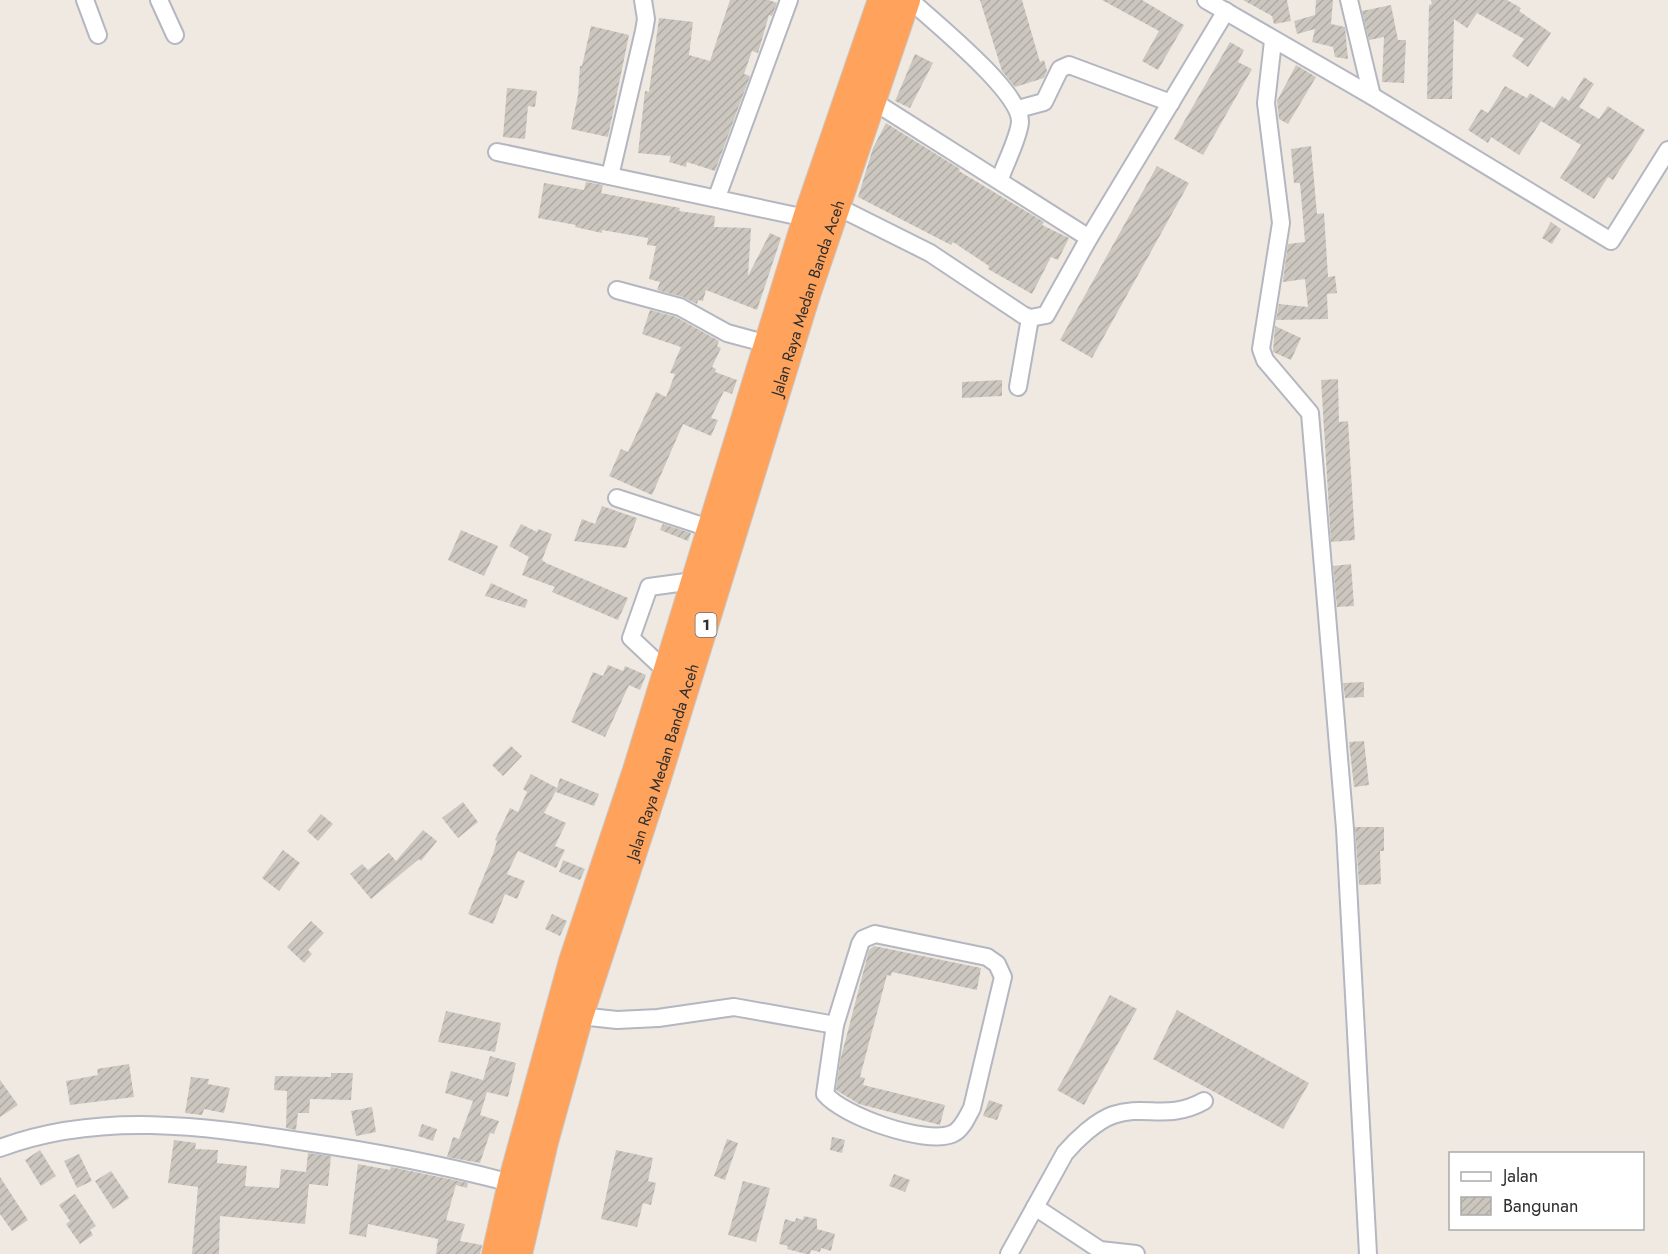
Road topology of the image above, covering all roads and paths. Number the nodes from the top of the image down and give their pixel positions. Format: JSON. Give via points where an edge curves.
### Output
{"nodes":[{"id":1,"x":85,"y":0,"type":"edge"},
{"id":2,"x":159,"y":0,"type":"edge"},
{"id":3,"x":643,"y":0,"type":"edge"},
{"id":4,"x":789,"y":0,"type":"edge"},
{"id":5,"x":908,"y":0,"type":"edge"},
{"id":6,"x":1206,"y":0,"type":"edge"},
{"id":7,"x":1349,"y":0,"type":"edge"},
{"id":8,"x":880,"y":12,"type":"edge"},
{"id":9,"x":1226,"y":12,"type":"junction"},
{"id":10,"x":98,"y":35,"type":"dead end"},
{"id":11,"x":175,"y":35,"type":"dead end"},
{"id":12,"x":1273,"y":41,"type":"junction"},
{"id":13,"x":1372,"y":96,"type":"junction"},
{"id":14,"x":873,"y":101,"type":"junction"},
{"id":15,"x":1170,"y":103,"type":"junction"},
{"id":16,"x":1018,"y":109,"type":"junction"},
{"id":17,"x":1668,"y":150,"type":"edge"},
{"id":18,"x":496,"y":152,"type":"dead end"},
{"id":19,"x":610,"y":176,"type":"junction"},
{"id":20,"x":1000,"y":179,"type":"junction"},
{"id":21,"x":717,"y":197,"type":"junction"},
{"id":22,"x":836,"y":206,"type":"junction"},
{"id":23,"x":806,"y":218,"type":"junction"},
{"id":24,"x":1089,"y":238,"type":"junction"},
{"id":25,"x":617,"y":290,"type":"dead end"},
{"id":26,"x":1030,"y":318,"type":"junction"},
{"id":27,"x":768,"y":344,"type":"junction"},
{"id":28,"x":1018,"y":387,"type":"dead end"},
{"id":29,"x":747,"y":449,"type":"junction"},
{"id":30,"x":617,"y":498,"type":"dead end"},
{"id":31,"x":709,"y":528,"type":"junction"},
{"id":32,"x":693,"y":581,"type":"junction"},
{"id":33,"x":666,"y":671,"type":"junction"},
{"id":34,"x":647,"y":774,"type":"junction"},
{"id":35,"x":580,"y":1016,"type":"junction"},
{"id":36,"x":835,"y":1025,"type":"junction"},
{"id":37,"x":1204,"y":1101,"type":"dead end"},
{"id":38,"x":0,"y":1148,"type":"edge"},
{"id":39,"x":511,"y":1182,"type":"junction"},
{"id":40,"x":1035,"y":1207,"type":"junction"},
{"id":41,"x":495,"y":1254,"type":"edge"},
{"id":42,"x":519,"y":1254,"type":"edge"},
{"id":43,"x":1009,"y":1254,"type":"edge"},
{"id":44,"x":1136,"y":1254,"type":"edge"},
{"id":45,"x":1368,"y":1254,"type":"edge"}],
"edges":[{"from":1,"to":10,"type":"street"},
{"from":2,"to":11,"type":"street"},
{"from":3,"to":19,"type":"street","via":[[646,19]]},
{"from":4,"to":21,"type":"street"},
{"from":5,"to":8,"type":"highway","name":"Jalan Raya Medan Banda Aceh","number":"1"},
{"from":5,"to":16,"type":"street","via":[[996,81]]},
{"from":6,"to":9,"type":"street"},
{"from":7,"to":13,"type":"street"},
{"from":8,"to":14,"type":"highway","name":"Jalan Raya Medan Banda Aceh","number":"1"},
{"from":8,"to":23,"type":"highway","name":"Jalan Raya Medan Banda Aceh","number":"1"},
{"from":9,"to":12,"type":"street"},
{"from":9,"to":15,"type":"street"},
{"from":12,"to":13,"type":"street"},
{"from":12,"to":45,"type":"street","via":[[1266,103],[1281,223],[1261,349],[1265,360],[1310,413],[1345,829]]},
{"from":13,"to":17,"type":"street","via":[[1611,241]]},
{"from":14,"to":20,"type":"street"},
{"from":14,"to":22,"type":"highway","name":"Jalan Raya Medan Banda Aceh","number":"1"},
{"from":15,"to":16,"type":"street","via":[[1068,65],[1060,69],[1044,102]]},
{"from":15,"to":24,"type":"street"},
{"from":16,"to":20,"type":"street","via":[[1020,124]]},
{"from":18,"to":19,"type":"street"},
{"from":19,"to":21,"type":"street"},
{"from":20,"to":24,"type":"street"},
{"from":21,"to":23,"type":"street"},
{"from":22,"to":26,"type":"street","via":[[930,253]]},
{"from":22,"to":29,"type":"highway","name":"Jalan Raya Medan Banda Aceh","number":"1"},
{"from":23,"to":27,"type":"highway","name":"Jalan Raya Medan Banda Aceh","number":"1"},
{"from":24,"to":26,"type":"street","via":[[1051,310]]},
{"from":25,"to":27,"type":"street","via":[[680,307],[727,333]]},
{"from":26,"to":28,"type":"street"},
{"from":27,"to":29,"type":"highway","name":"Jalan Raya Medan Banda Aceh","number":"1"},
{"from":29,"to":31,"type":"highway","name":"Jalan Raya Medan Banda Aceh","number":"1"},
{"from":29,"to":34,"type":"highway","name":"Jalan Raya Medan Banda Aceh","number":"1"},
{"from":30,"to":31,"type":"street"},
{"from":31,"to":32,"type":"highway","name":"Jalan Raya Medan Banda Aceh","number":"1"},
{"from":32,"to":33,"type":"highway","name":"Jalan Raya Medan Banda Aceh","number":"1"},
{"from":32,"to":33,"type":"street","via":[[649,587],[631,635],[635,644]]},
{"from":33,"to":34,"type":"highway","name":"Jalan Raya Medan Banda Aceh","number":"1"},
{"from":34,"to":35,"type":"highway","name":"Jalan Raya Medan Banda Aceh","number":"1"},
{"from":34,"to":39,"type":"highway","name":"Jalan Raya Medan Banda Aceh","number":"1","via":[[572,961]]},
{"from":35,"to":36,"type":"street","via":[[617,1020],[658,1018],[734,1007]]},
{"from":35,"to":42,"type":"highway","name":"Jalan Raya Medan Banda Aceh","number":"1"},
{"from":36,"to":36,"type":"street","via":[[860,944],[868,936],[875,934],[978,954],[1001,970],[1003,977],[972,1108],[952,1134],[936,1136],[880,1125],[833,1104],[825,1094]]},
{"from":37,"to":40,"type":"street","via":[[1186,1111],[1112,1116],[1074,1142]]},
{"from":38,"to":39,"type":"street","via":[[80,1127],[141,1124],[248,1133],[377,1153]]},
{"from":39,"to":41,"type":"highway","name":"Jalan Raya Medan Banda Aceh","number":"1"},
{"from":40,"to":43,"type":"street"},
{"from":40,"to":44,"type":"street","via":[[1100,1250]]}]}
